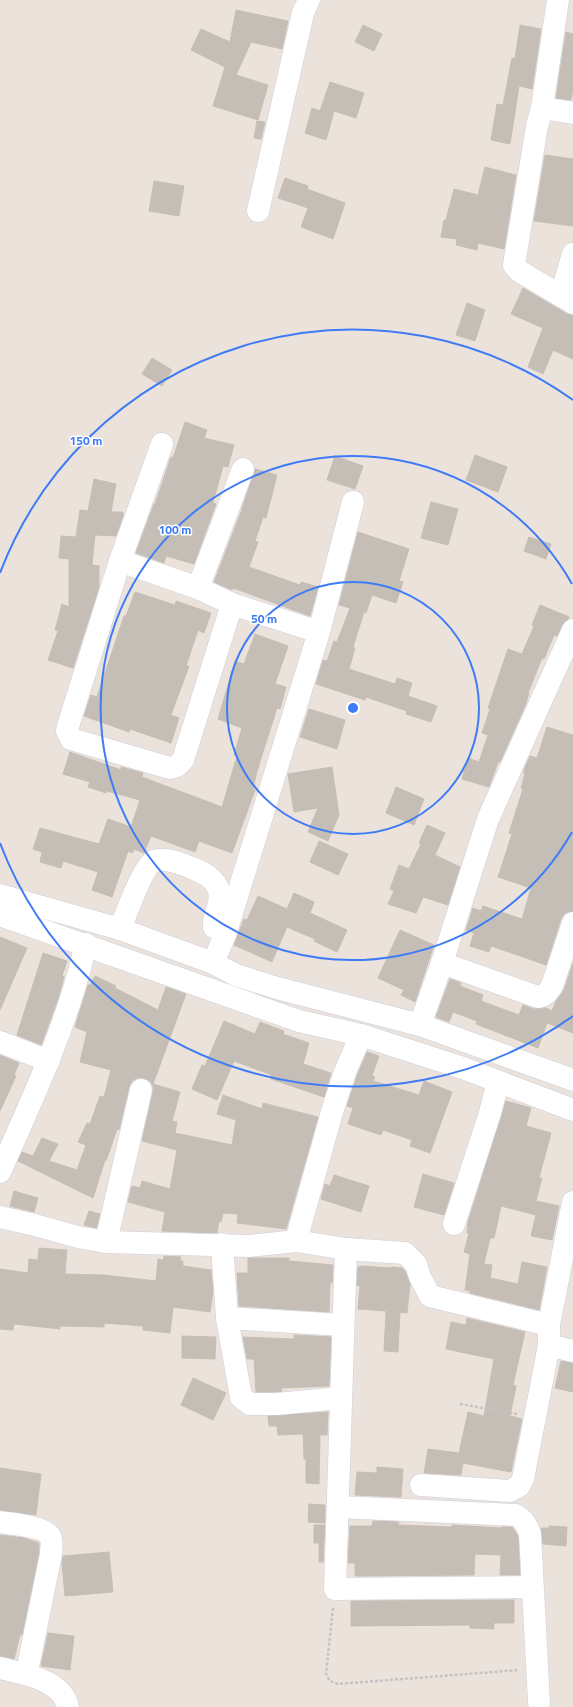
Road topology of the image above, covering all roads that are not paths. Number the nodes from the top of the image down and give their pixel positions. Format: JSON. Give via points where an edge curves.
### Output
{"nodes":[{"id":1,"x":309,"y":0,"type":"edge"},
{"id":2,"x":558,"y":0,"type":"edge"},
{"id":3,"x":542,"y":108,"type":"junction"},
{"id":4,"x":573,"y":113,"type":"edge"},
{"id":5,"x":258,"y":211,"type":"dead end"},
{"id":6,"x":573,"y":254,"type":"edge"},
{"id":7,"x":567,"y":299,"type":"edge"},
{"id":8,"x":162,"y":444,"type":"dead end"},
{"id":9,"x":243,"y":469,"type":"dead end"},
{"id":10,"x":353,"y":502,"type":"dead end"},
{"id":11,"x":120,"y":561,"type":"junction"},
{"id":12,"x":198,"y":588,"type":"junction"},
{"id":13,"x":232,"y":604,"type":"junction"},
{"id":14,"x":573,"y":630,"type":"edge"},
{"id":15,"x":319,"y":632,"type":"junction"},
{"id":16,"x":0,"y":895,"type":"edge"},
{"id":17,"x":0,"y":915,"type":"edge"},
{"id":18,"x":573,"y":923,"type":"edge"},
{"id":19,"x":120,"y":929,"type":"junction"},
{"id":20,"x":225,"y":935,"type":"junction"},
{"id":21,"x":86,"y":944,"type":"junction"},
{"id":22,"x":213,"y":963,"type":"junction"},
{"id":23,"x":442,"y":963,"type":"junction"},
{"id":24,"x":236,"y":975,"type":"junction"},
{"id":25,"x":231,"y":996,"type":"junction"},
{"id":26,"x":420,"y":1025,"type":"junction"},
{"id":27,"x":361,"y":1035,"type":"junction"},
{"id":28,"x":0,"y":1042,"type":"edge"},
{"id":29,"x":49,"y":1061,"type":"junction"},
{"id":30,"x":573,"y":1080,"type":"edge"},
{"id":31,"x":498,"y":1082,"type":"junction"},
{"id":32,"x":141,"y":1090,"type":"dead end"},
{"id":33,"x":573,"y":1110,"type":"edge"},
{"id":34,"x":0,"y":1172,"type":"edge"},
{"id":35,"x":573,"y":1202,"type":"edge"},
{"id":36,"x":0,"y":1217,"type":"edge"},
{"id":37,"x":454,"y":1224,"type":"dead end"},
{"id":38,"x":296,"y":1241,"type":"junction"},
{"id":39,"x":106,"y":1242,"type":"junction"},
{"id":40,"x":222,"y":1244,"type":"junction"},
{"id":41,"x":346,"y":1249,"type":"junction"},
{"id":42,"x":227,"y":1318,"type":"junction"},
{"id":43,"x":343,"y":1325,"type":"junction"},
{"id":44,"x":549,"y":1335,"type":"junction"},
{"id":45,"x":573,"y":1351,"type":"edge"},
{"id":46,"x":340,"y":1398,"type":"junction"},
{"id":47,"x":421,"y":1485,"type":"dead end"},
{"id":48,"x":338,"y":1507,"type":"junction"},
{"id":49,"x":0,"y":1522,"type":"edge"},
{"id":50,"x":532,"y":1587,"type":"junction"},
{"id":51,"x":29,"y":1662,"type":"dead end"},
{"id":52,"x":0,"y":1668,"type":"edge"},
{"id":53,"x":538,"y":1702,"type":"dead end"},
{"id":54,"x":68,"y":1707,"type":"edge"}],
"edges":[{"from":1,"to":5,"type":"street","via":[[303,13]]},
{"from":2,"to":3,"type":"street"},
{"from":3,"to":4,"type":"street"},
{"from":3,"to":7,"type":"street","via":[[514,265],[519,271]]},
{"from":6,"to":7,"type":"street"},
{"from":8,"to":11,"type":"street"},
{"from":9,"to":12,"type":"street"},
{"from":10,"to":15,"type":"street"},
{"from":11,"to":12,"type":"street"},
{"from":11,"to":13,"type":"street","via":[[69,722],[67,732],[71,739],[170,768],[177,766],[183,760]]},
{"from":12,"to":13,"type":"street"},
{"from":13,"to":15,"type":"street"},
{"from":14,"to":23,"type":"street","via":[[488,819]]},
{"from":15,"to":20,"type":"street"},
{"from":16,"to":19,"type":"street"},
{"from":17,"to":21,"type":"street"},
{"from":18,"to":23,"type":"street","via":[[552,986],[547,994],[542,996],[538,997]]},
{"from":19,"to":20,"type":"street","via":[[148,866],[162,860],[188,866],[211,877],[219,891],[220,902],[214,926]]},
{"from":19,"to":22,"type":"street"},
{"from":20,"to":22,"type":"street"},
{"from":21,"to":25,"type":"street"},
{"from":21,"to":29,"type":"street","via":[[78,979]]},
{"from":22,"to":24,"type":"street"},
{"from":23,"to":26,"type":"street"},
{"from":24,"to":25,"type":"street"},
{"from":24,"to":26,"type":"street"},
{"from":25,"to":27,"type":"street","via":[[299,1021]]},
{"from":26,"to":30,"type":"street"},
{"from":27,"to":31,"type":"street"},
{"from":27,"to":38,"type":"street","via":[[332,1112]]},
{"from":28,"to":29,"type":"street"},
{"from":29,"to":34,"type":"street"},
{"from":31,"to":33,"type":"street"},
{"from":31,"to":37,"type":"street"},
{"from":32,"to":39,"type":"street"},
{"from":35,"to":44,"type":"street"},
{"from":36,"to":39,"type":"street"},
{"from":38,"to":40,"type":"street","via":[[249,1246]]},
{"from":38,"to":41,"type":"street"},
{"from":39,"to":40,"type":"street"},
{"from":40,"to":42,"type":"street"},
{"from":41,"to":43,"type":"street"},
{"from":41,"to":44,"type":"street","via":[[405,1252],[416,1264],[430,1296]]},
{"from":42,"to":43,"type":"street"},
{"from":42,"to":46,"type":"street","via":[[239,1391],[245,1401],[250,1404],[277,1404]]},
{"from":43,"to":46,"type":"street"},
{"from":44,"to":45,"type":"street"},
{"from":44,"to":47,"type":"street","via":[[523,1479],[515,1489],[510,1491]]},
{"from":46,"to":48,"type":"street"},
{"from":48,"to":50,"type":"street","via":[[516,1515],[526,1524],[530,1534]]},
{"from":48,"to":50,"type":"street","via":[[335,1589]]},
{"from":49,"to":51,"type":"street","via":[[42,1530],[50,1535],[52,1541]]},
{"from":50,"to":53,"type":"street"},
{"from":52,"to":54,"type":"street","via":[[50,1684],[59,1690]]}]}
